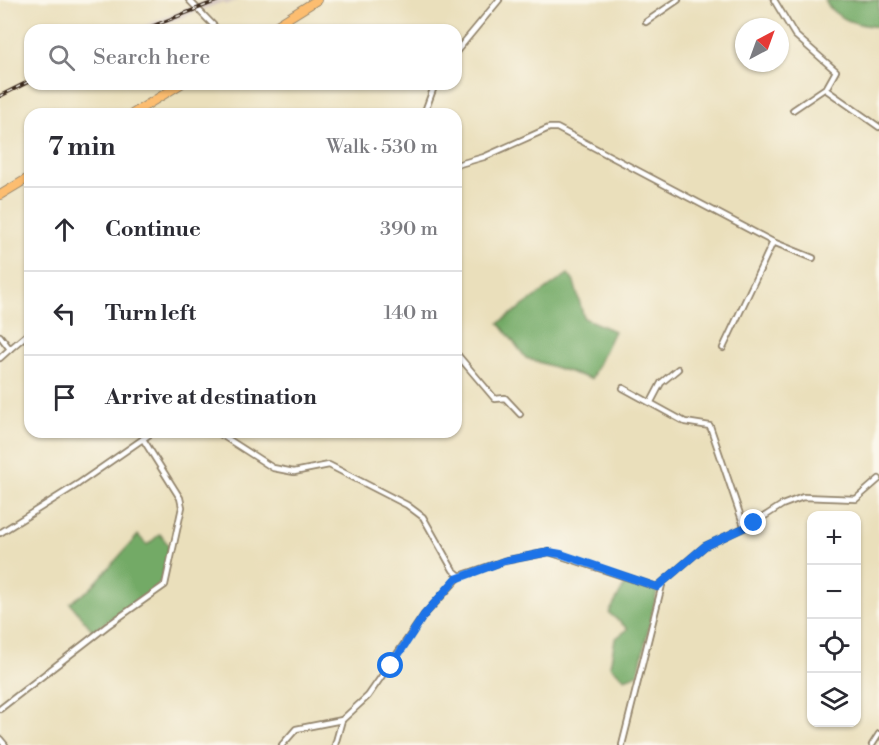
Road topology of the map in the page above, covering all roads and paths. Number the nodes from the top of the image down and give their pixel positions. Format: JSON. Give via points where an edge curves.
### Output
{"nodes":[{"id":1,"x":189,"y":0,"type":"edge"},
{"id":2,"x":317,"y":0,"type":"edge"},
{"id":3,"x":499,"y":0,"type":"edge"},
{"id":4,"x":678,"y":0,"type":"edge"},
{"id":5,"x":774,"y":0,"type":"edge"},
{"id":6,"x":646,"y":22,"type":"dead end"},
{"id":7,"x":212,"y":24,"type":"edge"},
{"id":8,"x":279,"y":24,"type":"edge"},
{"id":9,"x":462,"y":45,"type":"edge"},
{"id":10,"x":825,"y":88,"type":"junction"},
{"id":11,"x":171,"y":90,"type":"edge"},
{"id":12,"x":433,"y":90,"type":"edge"},
{"id":13,"x":142,"y":108,"type":"edge"},
{"id":14,"x":426,"y":108,"type":"edge"},
{"id":15,"x":793,"y":110,"type":"dead end"},
{"id":16,"x":879,"y":127,"type":"edge"},
{"id":17,"x":462,"y":163,"type":"edge"},
{"id":18,"x":24,"y":181,"type":"edge"},
{"id":19,"x":0,"y":195,"type":"edge"},
{"id":20,"x":773,"y":242,"type":"junction"},
{"id":21,"x":813,"y":258,"type":"dead end"},
{"id":22,"x":0,"y":336,"type":"edge"},
{"id":23,"x":24,"y":337,"type":"edge"},
{"id":24,"x":723,"y":348,"type":"dead end"},
{"id":25,"x":10,"y":349,"type":"junction"},
{"id":26,"x":0,"y":358,"type":"edge"},
{"id":27,"x":462,"y":360,"type":"edge"},
{"id":28,"x":678,"y":369,"type":"dead end"},
{"id":29,"x":623,"y":388,"type":"dead end"},
{"id":30,"x":651,"y":402,"type":"junction"},
{"id":31,"x":520,"y":414,"type":"dead end"},
{"id":32,"x":227,"y":438,"type":"edge"},
{"id":33,"x":143,"y":439,"type":"joint"},
{"id":34,"x":879,"y":479,"type":"edge"},
{"id":35,"x":744,"y":526,"type":"junction"},
{"id":36,"x":0,"y":533,"type":"edge"},
{"id":37,"x":460,"y":576,"type":"junction"},
{"id":38,"x":662,"y":584,"type":"junction"},
{"id":39,"x":0,"y":709,"type":"edge"},
{"id":40,"x":342,"y":720,"type":"junction"},
{"id":41,"x":879,"y":734,"type":"edge"},
{"id":42,"x":0,"y":739,"type":"edge"},
{"id":43,"x":5,"y":745,"type":"edge"},
{"id":44,"x":282,"y":745,"type":"edge"},
{"id":45,"x":335,"y":745,"type":"edge"},
{"id":46,"x":622,"y":745,"type":"edge"},
{"id":47,"x":872,"y":745,"type":"edge"}],
"edges":[{"from":1,"to":7,"type":"street"},
{"from":2,"to":8,"type":"main road"},
{"from":3,"to":9,"type":"street"},
{"from":4,"to":6,"type":"street"},
{"from":5,"to":10,"type":"street","via":[[795,35],[836,71]]},
{"from":10,"to":15,"type":"street"},
{"from":10,"to":16,"type":"street"},
{"from":11,"to":13,"type":"main road"},
{"from":12,"to":14,"type":"street"},
{"from":17,"to":20,"type":"street","via":[[557,128]]},
{"from":18,"to":19,"type":"main road"},
{"from":20,"to":21,"type":"street"},
{"from":20,"to":24,"type":"street"},
{"from":22,"to":25,"type":"street"},
{"from":23,"to":25,"type":"street"},
{"from":25,"to":26,"type":"street"},
{"from":27,"to":31,"type":"street","via":[[495,399],[505,398]]},
{"from":28,"to":30,"type":"street","via":[[661,383]]},
{"from":29,"to":30,"type":"street"},
{"from":30,"to":35,"type":"street","via":[[693,425],[710,426]]},
{"from":32,"to":37,"type":"street","via":[[273,468],[294,472],[329,465],[407,505],[423,517]]},
{"from":33,"to":36,"type":"street"},
{"from":33,"to":39,"type":"street","via":[[182,507],[165,585]]},
{"from":34,"to":35,"type":"street","via":[[856,498],[803,497]]},
{"from":35,"to":38,"type":"street","via":[[705,546]]},
{"from":37,"to":38,"type":"street","via":[[504,561],[549,552],[652,587]]},
{"from":37,"to":40,"type":"street","via":[[424,615],[368,696]]},
{"from":38,"to":46,"type":"street"},
{"from":40,"to":44,"type":"street","via":[[296,729]]},
{"from":40,"to":45,"type":"street"},
{"from":41,"to":47,"type":"street"},
{"from":42,"to":43,"type":"street"}]}
